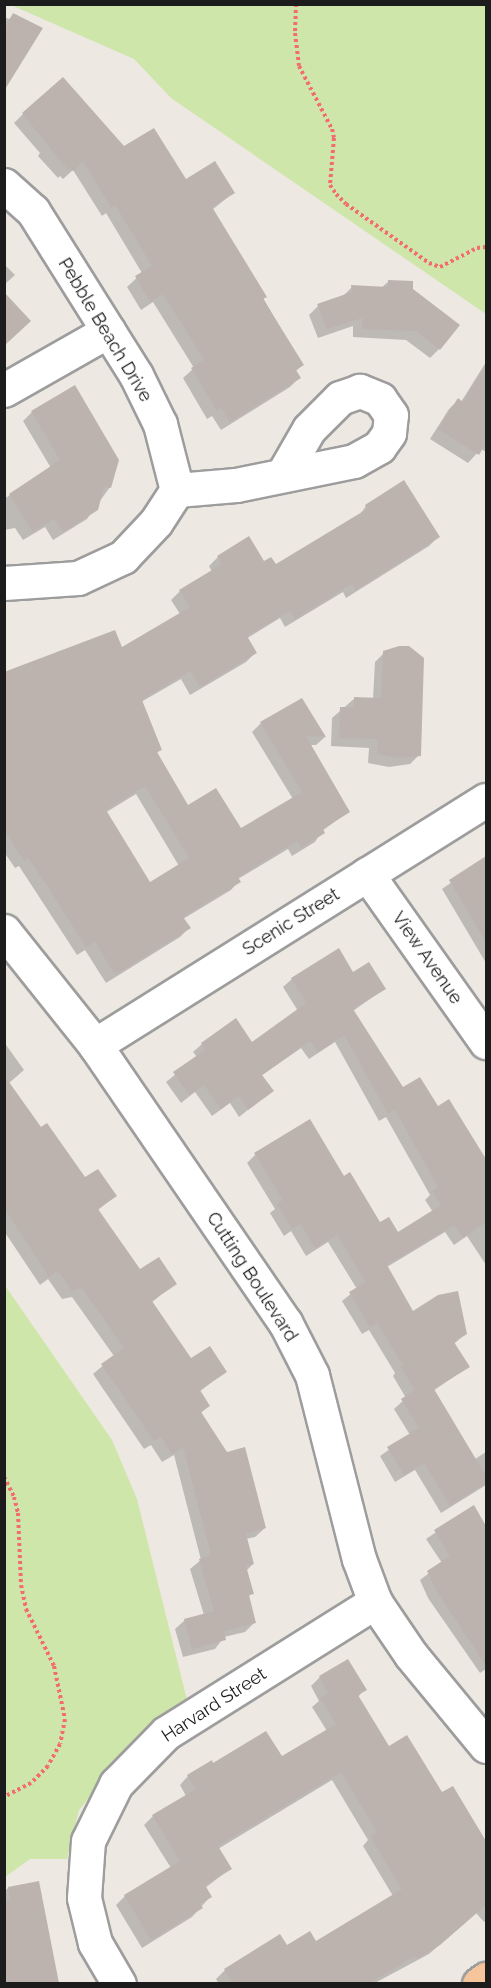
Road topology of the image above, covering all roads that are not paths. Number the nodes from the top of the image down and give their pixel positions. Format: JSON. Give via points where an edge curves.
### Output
{"nodes":[{"id":1,"x":4,"y":185,"type":"edge"},
{"id":2,"x":108,"y":331,"type":"junction"},
{"id":3,"x":4,"y":390,"type":"edge"},
{"id":4,"x":283,"y":474,"type":"dead end"},
{"id":5,"x":177,"y":490,"type":"junction"},
{"id":6,"x":4,"y":583,"type":"edge"},
{"id":7,"x":486,"y":800,"type":"edge"},
{"id":8,"x":367,"y":874,"type":"junction"},
{"id":9,"x":4,"y":931,"type":"edge"},
{"id":10,"x":486,"y":1042,"type":"edge"},
{"id":11,"x":95,"y":1045,"type":"junction"},
{"id":12,"x":375,"y":1602,"type":"junction"},
{"id":13,"x":486,"y":1746,"type":"edge"},
{"id":14,"x":486,"y":1979,"type":"edge"},
{"id":15,"x":119,"y":1983,"type":"edge"},
{"id":16,"x":479,"y":1983,"type":"edge"}],
"edges":[{"from":1,"to":2,"type":"street","name":"Pebble Beach Drive","via":[[33,211]]},
{"from":2,"to":3,"type":"street"},
{"from":2,"to":5,"type":"street","name":"Pebble Beach Drive","via":[[160,424]]},
{"from":4,"to":5,"type":"street","via":[[237,485]]},
{"from":5,"to":6,"type":"street","via":[[156,522],[123,557],[78,578]]},
{"from":7,"to":8,"type":"street","name":"Scenic Street"},
{"from":8,"to":10,"type":"street","name":"View Avenue"},
{"from":8,"to":11,"type":"street","name":"Scenic Street"},
{"from":9,"to":11,"type":"street","name":"Cutting Boulevard"},
{"from":11,"to":12,"type":"street","name":"Cutting Boulevard","via":[[285,1322],[312,1375],[358,1559]]},
{"from":12,"to":13,"type":"street","name":"Cutting Boulevard","via":[[411,1655]]},
{"from":12,"to":15,"type":"street","name":"Harvard Street","via":[[166,1732],[117,1784],[88,1841],[84,1898],[96,1943]]},
{"from":14,"to":16,"type":"main road"}]}
